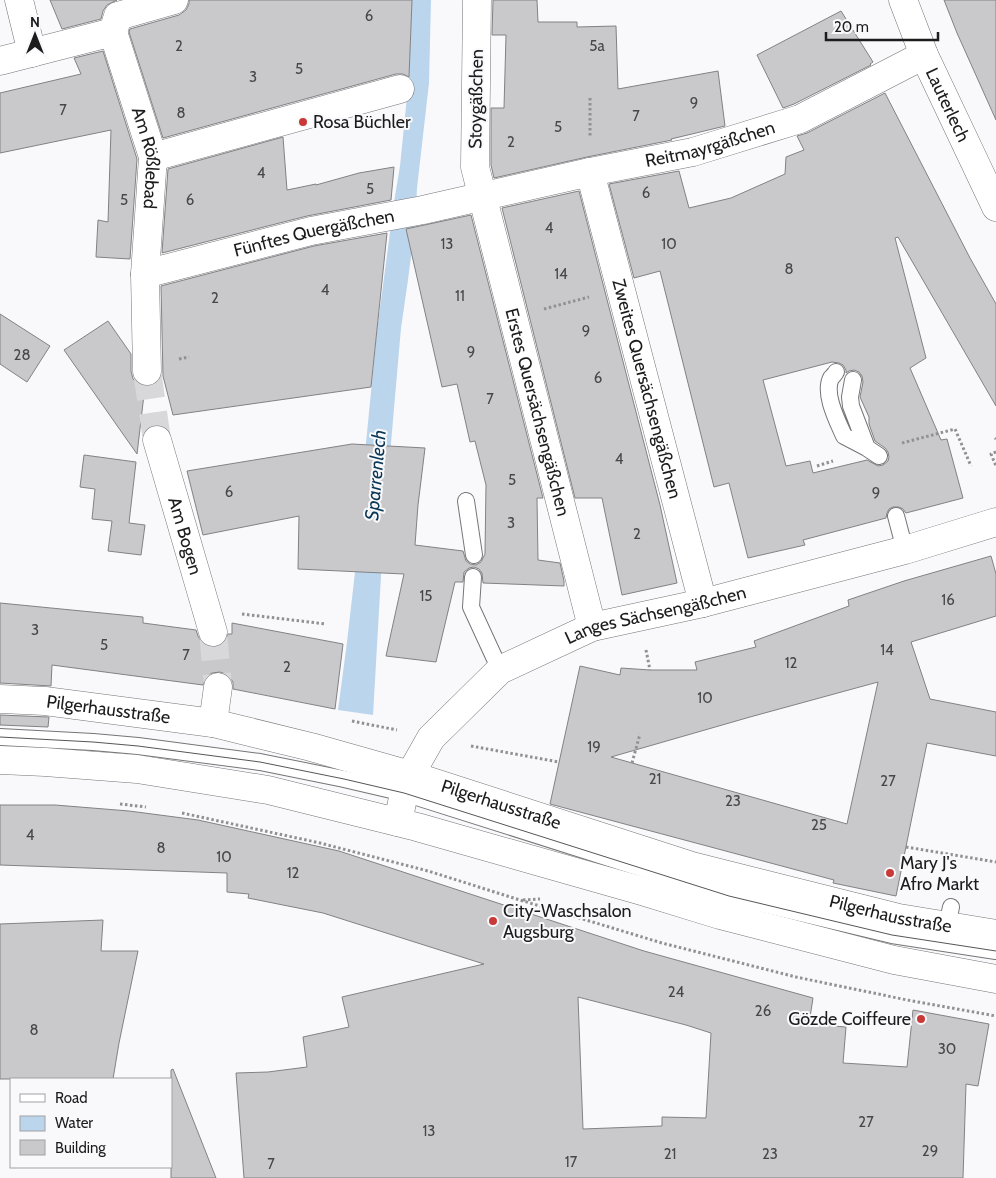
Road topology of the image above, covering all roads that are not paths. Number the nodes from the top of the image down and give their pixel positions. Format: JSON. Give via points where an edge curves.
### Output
{"nodes":[{"id":1,"x":19,"y":0,"type":"edge"},
{"id":2,"x":174,"y":0,"type":"edge"},
{"id":3,"x":477,"y":0,"type":"edge"},
{"id":4,"x":903,"y":0,"type":"edge"},
{"id":5,"x":113,"y":32,"type":"junction"},
{"id":6,"x":32,"y":53,"type":"junction"},
{"id":7,"x":924,"y":54,"type":"junction"},
{"id":8,"x":0,"y":62,"type":"edge"},
{"id":9,"x":400,"y":89,"type":"dead end"},
{"id":10,"x":153,"y":157,"type":"junction"},
{"id":11,"x":590,"y":172,"type":"junction"},
{"id":12,"x":482,"y":197,"type":"junction"},
{"id":13,"x":996,"y":207,"type":"edge"},
{"id":14,"x":145,"y":274,"type":"junction"},
{"id":15,"x":147,"y":371,"type":"tunnel mouth"},
{"id":16,"x":836,"y":372,"type":"dead end"},
{"id":17,"x":853,"y":380,"type":"dead end"},
{"id":18,"x":157,"y":440,"type":"tunnel mouth"},
{"id":19,"x":466,"y":501,"type":"dead end"},
{"id":20,"x":896,"y":516,"type":"dead end"},
{"id":21,"x":996,"y":522,"type":"edge"},
{"id":22,"x":905,"y":550,"type":"junction"},
{"id":23,"x":474,"y":555,"type":"dead end"},
{"id":24,"x":473,"y":577,"type":"dead end"},
{"id":25,"x":703,"y":604,"type":"junction"},
{"id":26,"x":209,"y":620,"type":"tunnel mouth"},
{"id":27,"x":592,"y":627,"type":"junction"},
{"id":28,"x":500,"y":670,"type":"junction"},
{"id":29,"x":218,"y":687,"type":"tunnel mouth"},
{"id":30,"x":0,"y":699,"type":"edge"},
{"id":31,"x":213,"y":723,"type":"junction"},
{"id":32,"x":0,"y":737,"type":"edge"},
{"id":33,"x":0,"y":760,"type":"edge"},
{"id":34,"x":407,"y":784,"type":"junction"},
{"id":35,"x":398,"y":822,"type":"junction"},
{"id":36,"x":996,"y":934,"type":"edge"},
{"id":37,"x":996,"y":951,"type":"edge"},
{"id":38,"x":996,"y":979,"type":"edge"}],
"edges":[{"from":1,"to":6,"type":"street"},
{"from":2,"to":5,"type":"street","via":[[118,16]]},
{"from":3,"to":12,"type":"street","name":"Stoygäßchen","via":[[475,167]]},
{"from":4,"to":7,"type":"street","name":"Lauterlech"},
{"from":5,"to":6,"type":"street"},
{"from":5,"to":10,"type":"street","name":"Am Rößlebad"},
{"from":6,"to":8,"type":"street"},
{"from":7,"to":11,"type":"street","name":"Reitmayrgäßchen","via":[[800,119],[693,152]]},
{"from":7,"to":13,"type":"street","name":"Lauterlech"},
{"from":9,"to":10,"type":"street"},
{"from":10,"to":14,"type":"street","name":"Am Rößlebad"},
{"from":11,"to":12,"type":"street","name":"Reitmayrgäßchen"},
{"from":11,"to":25,"type":"street","name":"Zweites Quersächsengäßchen"},
{"from":12,"to":14,"type":"street","name":"Fünftes Quergäßchen","via":[[310,231]]},
{"from":12,"to":27,"type":"street","name":"Erstes Quersächsengäßchen"},
{"from":14,"to":15,"type":"street","name":"Am Rößlebad"},
{"from":16,"to":17,"type":"lane","via":[[831,378],[830,401],[844,436],[873,452],[851,406]]},
{"from":18,"to":26,"type":"street","name":"Am Bogen"},
{"from":19,"to":23,"type":"lane"},
{"from":20,"to":22,"type":"lane"},
{"from":21,"to":22,"type":"street","name":"Langes Sächsengäßchen"},
{"from":22,"to":25,"type":"street","name":"Langes Sächsengäßchen"},
{"from":24,"to":28,"type":"lane","via":[[471,607]]},
{"from":25,"to":27,"type":"street","name":"Langes Sächsengäßchen"},
{"from":27,"to":28,"type":"street","name":"Langes Sächsengäßchen"},
{"from":28,"to":34,"type":"street","name":"Langes Sächsengäßchen","via":[[431,738]]},
{"from":29,"to":31,"type":"street"},
{"from":30,"to":31,"type":"street","name":"Pilgerhausstraße","via":[[45,701]]},
{"from":31,"to":34,"type":"street","name":"Pilgerhausstraße","via":[[311,747]]},
{"from":32,"to":34,"type":"lane","via":[[138,746],[260,762],[344,779]]},
{"from":33,"to":35,"type":"street","via":[[137,769],[268,790]]},
{"from":34,"to":35,"type":"street","name":"Langes Sächsengäßchen"},
{"from":34,"to":36,"type":"street","name":"Pilgerhausstraße","via":[[692,866],[899,918],[949,917]]},
{"from":34,"to":37,"type":"lane","via":[[729,896],[892,934]]},
{"from":35,"to":38,"type":"street","via":[[720,915],[894,960]]}]}
